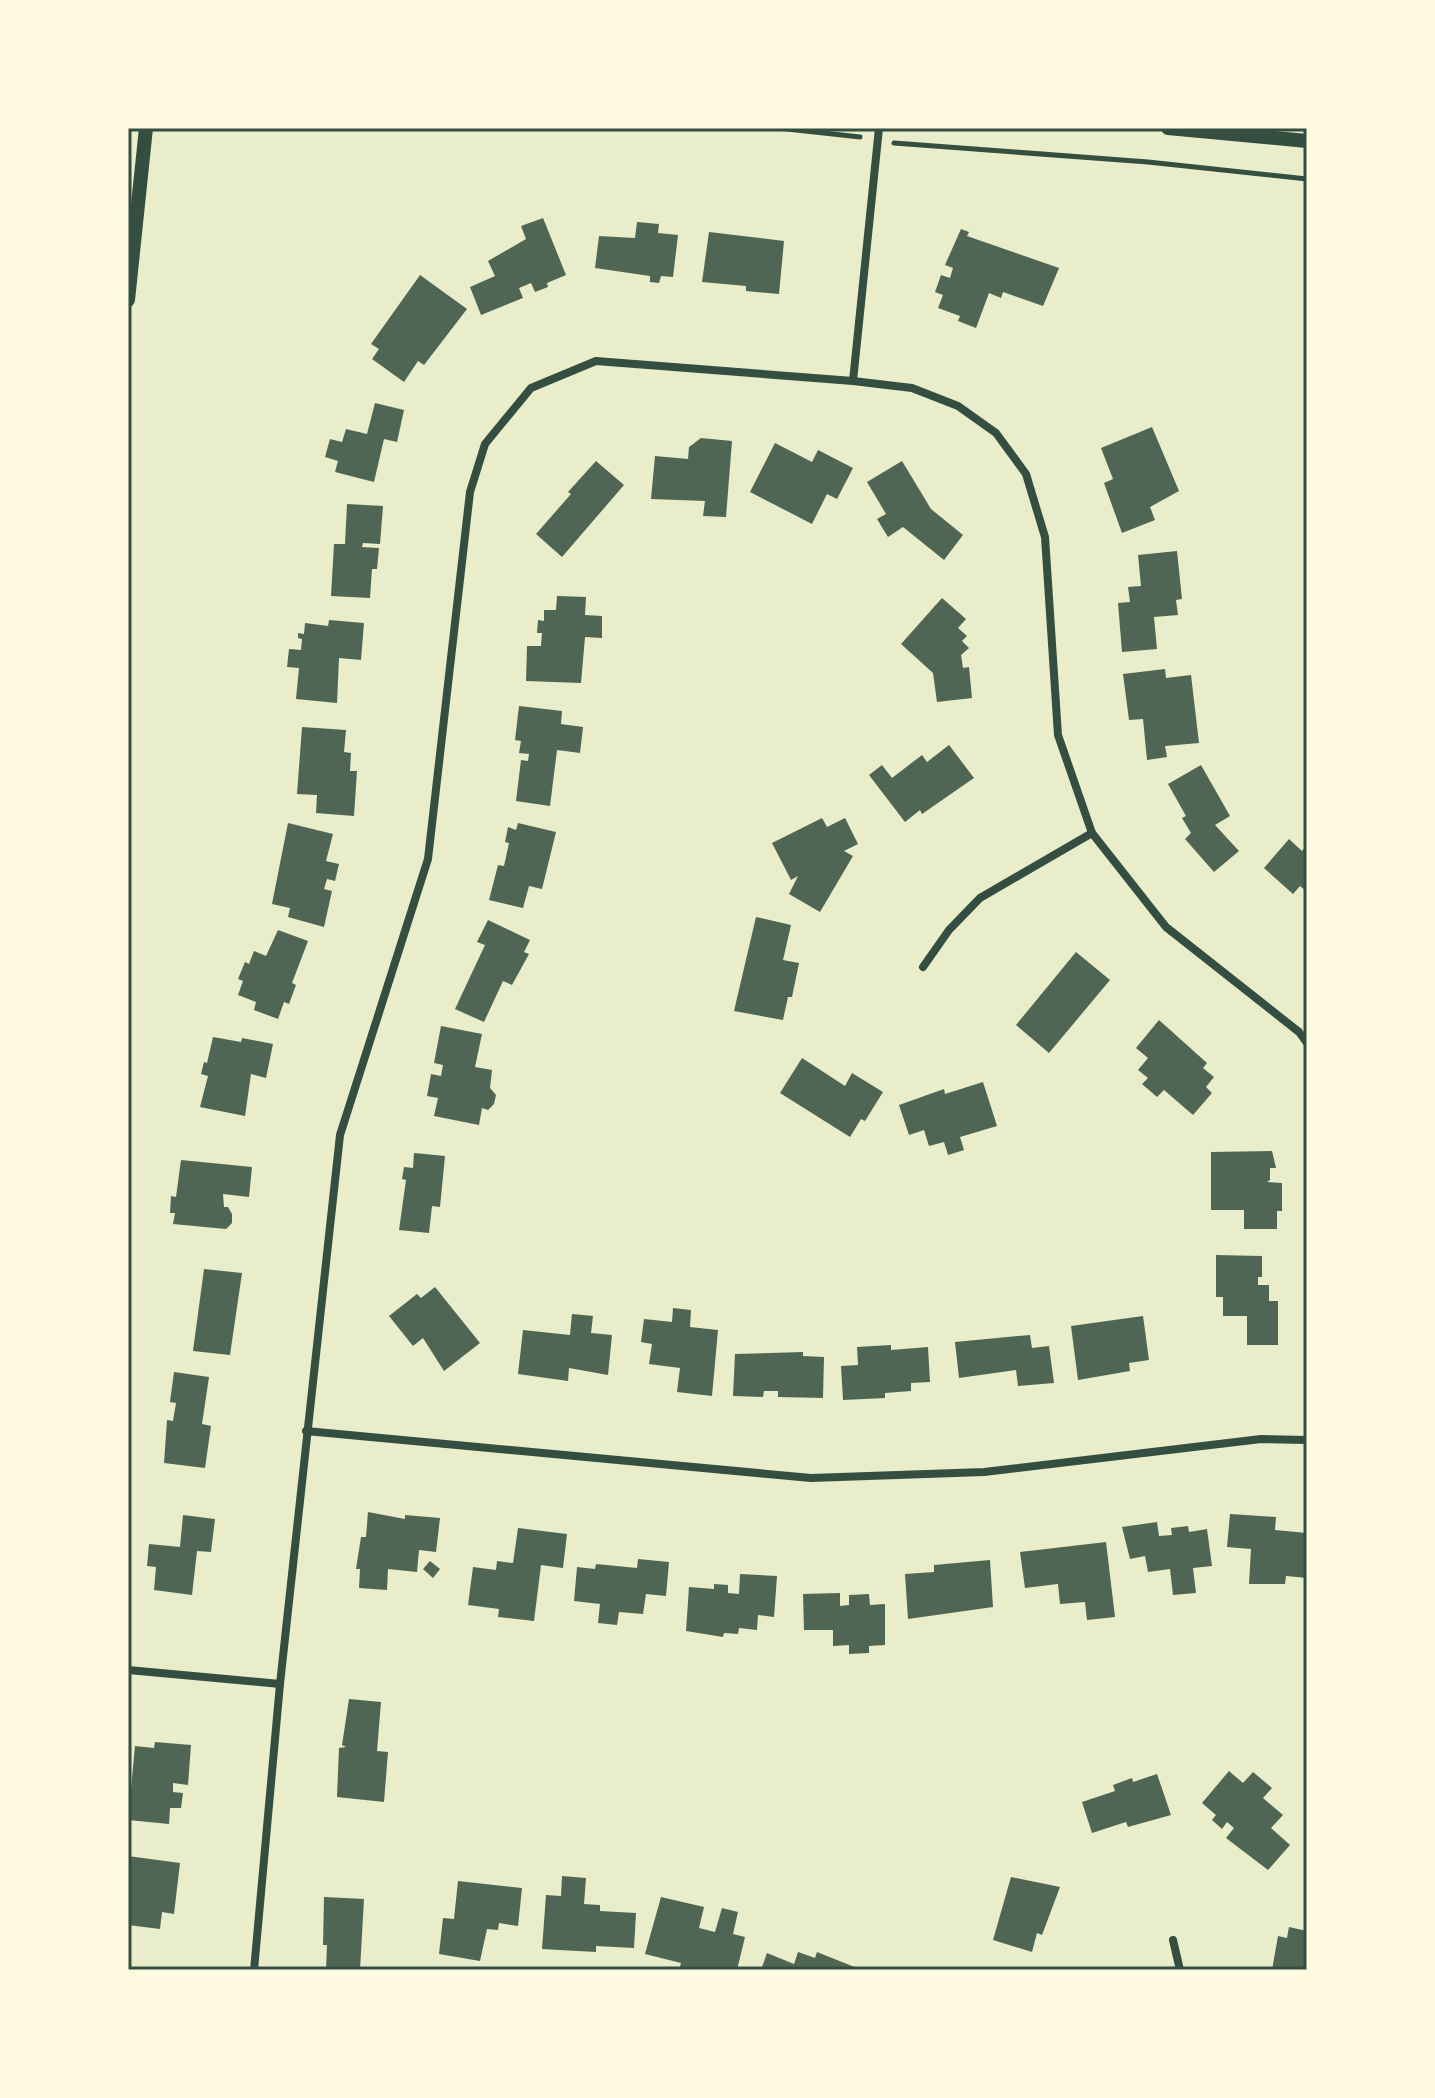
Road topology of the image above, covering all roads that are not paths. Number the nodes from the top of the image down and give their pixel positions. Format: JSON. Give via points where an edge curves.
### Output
{"nodes":[{"id":1,"x":146,"y":128,"type":"edge"},
{"id":2,"x":879,"y":128,"type":"edge"},
{"id":3,"x":1168,"y":128,"type":"edge"},
{"id":4,"x":1210,"y":130,"type":"edge"},
{"id":5,"x":1307,"y":141,"type":"edge"},
{"id":6,"x":128,"y":300,"type":"edge"},
{"id":7,"x":853,"y":381,"type":"junction"},
{"id":8,"x":1092,"y":833,"type":"junction"},
{"id":9,"x":923,"y":967,"type":"dead end"},
{"id":10,"x":1307,"y":1043,"type":"edge"},
{"id":11,"x":306,"y":1431,"type":"junction"},
{"id":12,"x":1307,"y":1440,"type":"edge"},
{"id":13,"x":128,"y":1670,"type":"edge"},
{"id":14,"x":280,"y":1684,"type":"junction"},
{"id":15,"x":1173,"y":1940,"type":"dead end"},
{"id":16,"x":254,"y":1970,"type":"edge"},
{"id":17,"x":1180,"y":1970,"type":"edge"}],
"edges":[{"from":1,"to":6,"type":"street"},
{"from":2,"to":7,"type":"street"},
{"from":3,"to":4,"type":"street"},
{"from":4,"to":5,"type":"street"},
{"from":7,"to":8,"type":"street","via":[[912,388],[958,406],[996,433],[1026,474],[1045,537],[1058,735]]},
{"from":7,"to":11,"type":"street","via":[[596,361],[531,388],[485,444],[470,492],[428,859],[340,1135]]},
{"from":8,"to":9,"type":"street","via":[[980,898]]},
{"from":8,"to":10,"type":"street","via":[[1166,927]]},
{"from":11,"to":12,"type":"street","via":[[811,1478],[984,1472],[1261,1439]]},
{"from":11,"to":14,"type":"street"},
{"from":13,"to":14,"type":"street"},
{"from":14,"to":16,"type":"street"},
{"from":15,"to":17,"type":"street"}]}
